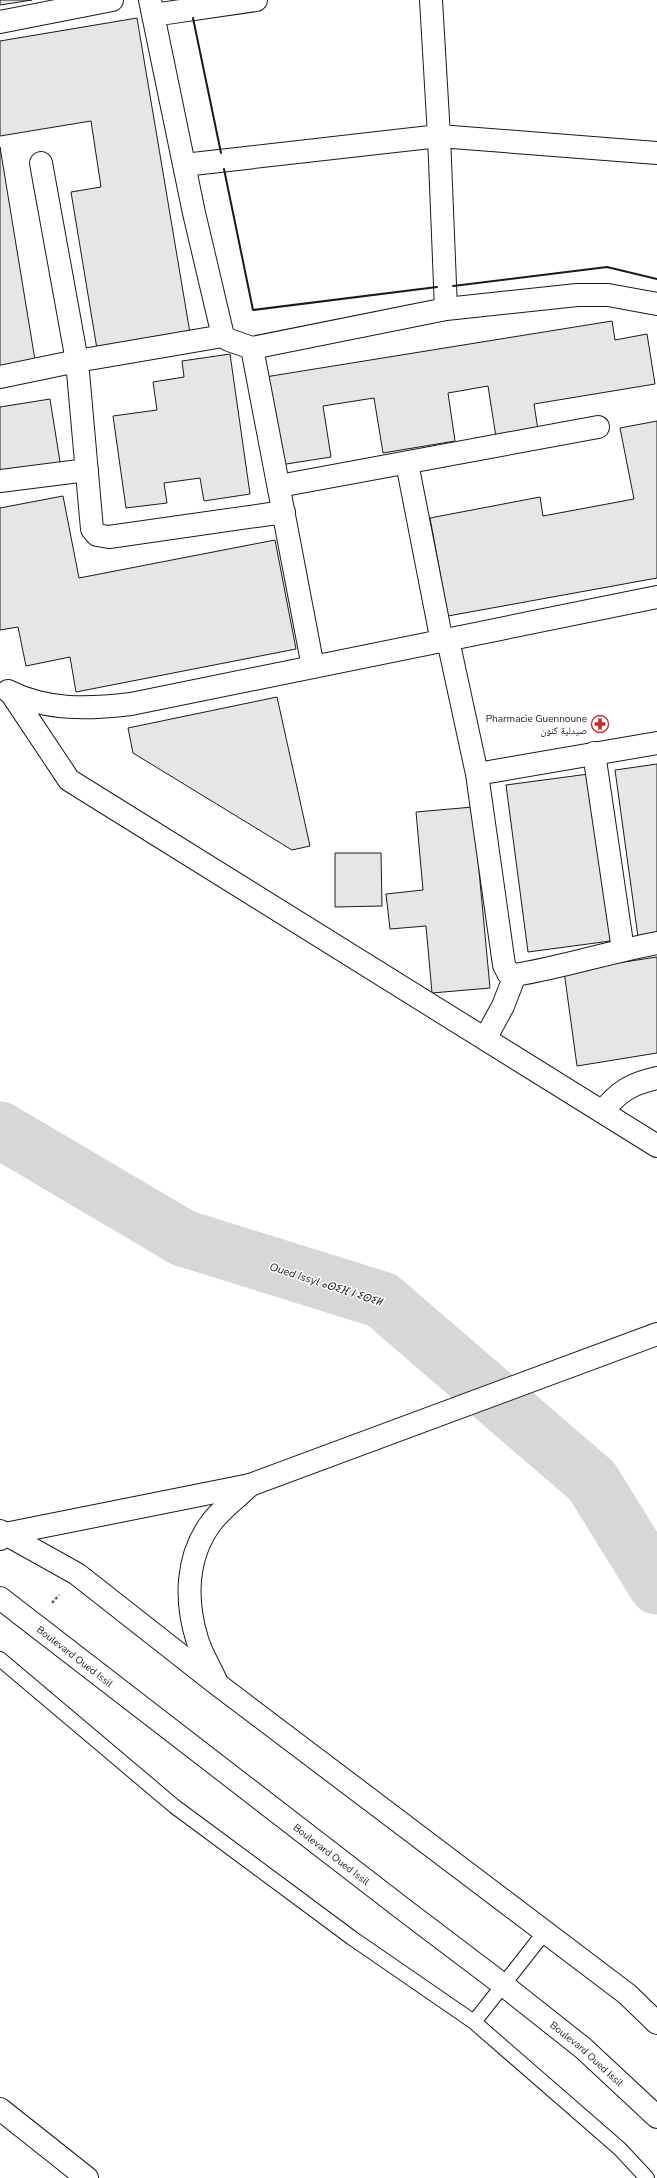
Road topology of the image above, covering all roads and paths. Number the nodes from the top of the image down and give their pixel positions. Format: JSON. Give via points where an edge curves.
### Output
{"nodes":[{"id":1,"x":112,"y":0,"type":"edge"},
{"id":2,"x":256,"y":0,"type":"edge"},
{"id":3,"x":431,"y":0,"type":"edge"},
{"id":4,"x":152,"y":7,"type":"edge"},
{"id":5,"x":0,"y":22,"type":"edge"},
{"id":6,"x":439,"y":136,"type":"junction"},
{"id":7,"x":657,"y":153,"type":"edge"},
{"id":8,"x":41,"y":163,"type":"dead end"},
{"id":9,"x":184,"y":165,"type":"junction"},
{"id":10,"x":657,"y":304,"type":"edge"},
{"id":11,"x":446,"y":309,"type":"junction"},
{"id":12,"x":223,"y":336,"type":"junction"},
{"id":13,"x":252,"y":348,"type":"junction"},
{"id":14,"x":77,"y":361,"type":"junction"},
{"id":15,"x":0,"y":377,"type":"edge"},
{"id":16,"x":598,"y":427,"type":"dead end"},
{"id":17,"x":407,"y":463,"type":"junction"},
{"id":18,"x":87,"y":470,"type":"junction"},
{"id":19,"x":0,"y":481,"type":"edge"},
{"id":20,"x":279,"y":486,"type":"junction"},
{"id":21,"x":284,"y":512,"type":"junction"},
{"id":22,"x":657,"y":597,"type":"edge"},
{"id":23,"x":445,"y":641,"type":"junction"},
{"id":24,"x":313,"y":667,"type":"junction"},
{"id":25,"x":5,"y":690,"type":"edge"},
{"id":26,"x":657,"y":743,"type":"edge"},
{"id":27,"x":594,"y":753,"type":"junction"},
{"id":28,"x":477,"y":774,"type":"junction"},
{"id":29,"x":657,"y":943,"type":"edge"},
{"id":30,"x":623,"y":950,"type":"junction"},
{"id":31,"x":515,"y":975,"type":"junction"},
{"id":32,"x":485,"y":1039,"type":"junction"},
{"id":33,"x":657,"y":1078,"type":"edge"},
{"id":34,"x":602,"y":1112,"type":"junction"},
{"id":35,"x":657,"y":1146,"type":"edge"},
{"id":36,"x":657,"y":1334,"type":"edge"},
{"id":37,"x":250,"y":1485,"type":"junction"},
{"id":38,"x":2,"y":1535,"type":"edge"},
{"id":39,"x":77,"y":1574,"type":"junction"},
{"id":40,"x":0,"y":1598,"type":"edge"},
{"id":41,"x":35,"y":1624,"type":"junction"},
{"id":42,"x":0,"y":1659,"type":"edge"},
{"id":43,"x":217,"y":1684,"type":"junction"},
{"id":44,"x":544,"y":1933,"type":"junction"},
{"id":45,"x":502,"y":1984,"type":"junction"},
{"id":46,"x":474,"y":2022,"type":"junction"},
{"id":47,"x":657,"y":2023,"type":"edge"},
{"id":48,"x":0,"y":2111,"type":"edge"},
{"id":49,"x":657,"y":2117,"type":"edge"},
{"id":50,"x":87,"y":2178,"type":"edge"},
{"id":51,"x":647,"y":2178,"type":"edge"}],
"edges":[{"from":1,"to":5,"type":"street"},
{"from":2,"to":4,"type":"street"},
{"from":3,"to":6,"type":"street"},
{"from":4,"to":9,"type":"street"},
{"from":6,"to":7,"type":"street"},
{"from":6,"to":9,"type":"street"},
{"from":6,"to":11,"type":"street"},
{"from":8,"to":14,"type":"street"},
{"from":9,"to":12,"type":"street"},
{"from":10,"to":11,"type":"street","via":[[608,295],[577,295]]},
{"from":11,"to":13,"type":"street"},
{"from":12,"to":13,"type":"street"},
{"from":12,"to":14,"type":"street"},
{"from":13,"to":20,"type":"street"},
{"from":14,"to":15,"type":"street"},
{"from":14,"to":18,"type":"street"},
{"from":16,"to":17,"type":"street"},
{"from":17,"to":20,"type":"street"},
{"from":17,"to":23,"type":"street"},
{"from":18,"to":19,"type":"street"},
{"from":18,"to":21,"type":"street","via":[[92,529],[97,535]]},
{"from":20,"to":21,"type":"street"},
{"from":21,"to":24,"type":"street"},
{"from":22,"to":23,"type":"street"},
{"from":23,"to":24,"type":"street"},
{"from":23,"to":28,"type":"street"},
{"from":24,"to":25,"type":"street","via":[[131,704],[97,708],[68,708],[38,703]]},
{"from":25,"to":32,"type":"street","via":[[69,780]]},
{"from":26,"to":27,"type":"street"},
{"from":27,"to":28,"type":"street"},
{"from":27,"to":30,"type":"street"},
{"from":28,"to":31,"type":"street","via":[[504,965],[508,973]]},
{"from":29,"to":30,"type":"street"},
{"from":30,"to":31,"type":"street","via":[[554,969]]},
{"from":31,"to":32,"type":"street"},
{"from":32,"to":34,"type":"street"},
{"from":33,"to":34,"type":"street","via":[[635,1083],[616,1095]]},
{"from":34,"to":35,"type":"street"},
{"from":36,"to":37,"type":"street"},
{"from":37,"to":38,"type":"street"},
{"from":37,"to":43,"type":"street","via":[[212,1521],[200,1540],[190,1573],[190,1605],[197,1640]]},
{"from":38,"to":39,"type":"street"},
{"from":39,"to":41,"type":"path"},
{"from":39,"to":43,"type":"street"},
{"from":40,"to":41,"type":"street","name":"Boulevard Oued Issil"},
{"from":41,"to":45,"type":"street","name":"Boulevard Oued Issil"},
{"from":42,"to":46,"type":"lane","via":[[174,1806],[352,1938]]},
{"from":43,"to":44,"type":"street"},
{"from":44,"to":45,"type":"lane"},
{"from":44,"to":47,"type":"street","via":[[627,1994]]},
{"from":45,"to":46,"type":"lane"},
{"from":45,"to":49,"type":"street","name":"Boulevard Oued Issil","via":[[583,2048]]},
{"from":46,"to":51,"type":"lane","via":[[620,2149]]},
{"from":48,"to":50,"type":"street"}]}
